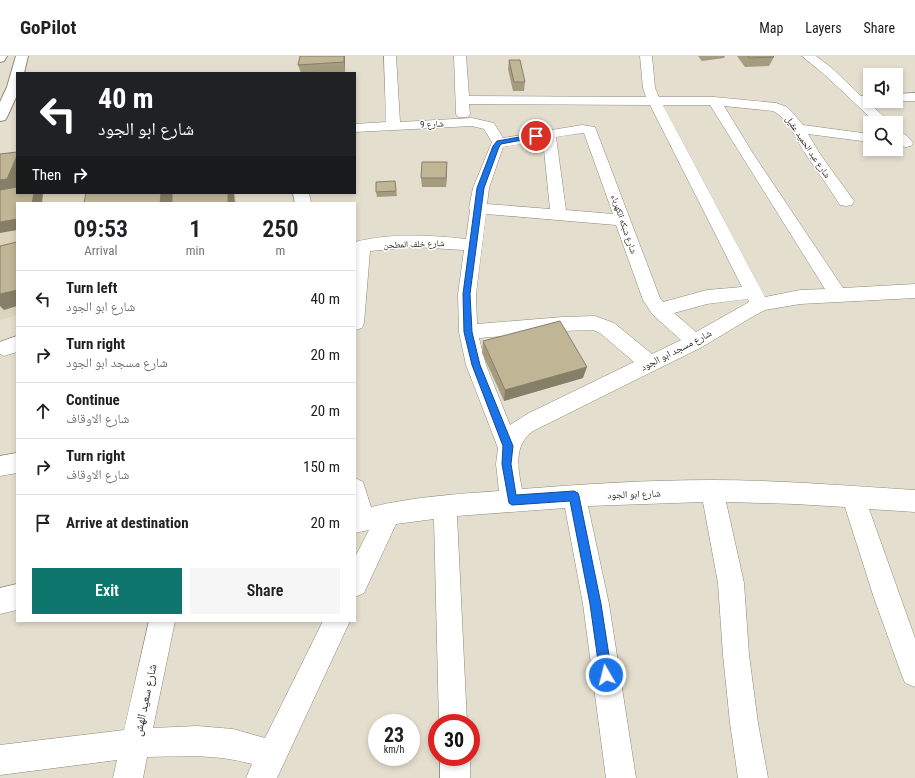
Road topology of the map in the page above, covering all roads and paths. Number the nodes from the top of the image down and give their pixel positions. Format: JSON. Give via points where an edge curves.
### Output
{"nodes":[{"id":1,"x":22,"y":56,"type":"edge"},
{"id":2,"x":390,"y":56,"type":"edge"},
{"id":3,"x":460,"y":56,"type":"edge"},
{"id":4,"x":646,"y":56,"type":"edge"},
{"id":5,"x":808,"y":56,"type":"edge"},
{"id":6,"x":18,"y":72,"type":"edge"},
{"id":7,"x":16,"y":78,"type":"edge"},
{"id":8,"x":915,"y":97,"type":"edge"},
{"id":9,"x":903,"y":98,"type":"edge"},
{"id":10,"x":863,"y":99,"type":"edge"},
{"id":11,"x":463,"y":100,"type":"junction"},
{"id":12,"x":654,"y":100,"type":"junction"},
{"id":13,"x":714,"y":101,"type":"junction"},
{"id":14,"x":871,"y":108,"type":"edge"},
{"id":15,"x":878,"y":116,"type":"edge"},
{"id":16,"x":0,"y":117,"type":"edge"},
{"id":17,"x":464,"y":122,"type":"junction"},
{"id":18,"x":394,"y":126,"type":"junction"},
{"id":19,"x":356,"y":128,"type":"edge"},
{"id":20,"x":798,"y":129,"type":"junction"},
{"id":21,"x":548,"y":134,"type":"junction"},
{"id":22,"x":863,"y":137,"type":"edge"},
{"id":23,"x":499,"y":143,"type":"junction"},
{"id":24,"x":846,"y":201,"type":"dead end"},
{"id":25,"x":477,"y":208,"type":"junction"},
{"id":26,"x":559,"y":214,"type":"junction"},
{"id":27,"x":622,"y":220,"type":"junction"},
{"id":28,"x":473,"y":244,"type":"junction"},
{"id":29,"x":359,"y":247,"type":"edge"},
{"id":30,"x":915,"y":291,"type":"edge"},
{"id":31,"x":838,"y":295,"type":"junction"},
{"id":32,"x":757,"y":299,"type":"junction"},
{"id":33,"x":356,"y":304,"type":"edge"},
{"id":34,"x":659,"y":310,"type":"junction"},
{"id":35,"x":468,"y":332,"type":"junction"},
{"id":36,"x":695,"y":342,"type":"junction"},
{"id":37,"x":650,"y":364,"type":"junction"},
{"id":38,"x":508,"y":446,"type":"junction"},
{"id":39,"x":16,"y":463,"type":"edge"},
{"id":40,"x":0,"y":466,"type":"edge"},
{"id":41,"x":712,"y":491,"type":"junction"},
{"id":42,"x":574,"y":496,"type":"junction"},
{"id":43,"x":853,"y":496,"type":"junction"},
{"id":44,"x":356,"y":497,"type":"edge"},
{"id":45,"x":512,"y":500,"type":"junction"},
{"id":46,"x":445,"y":506,"type":"junction"},
{"id":47,"x":913,"y":506,"type":"edge"},
{"id":48,"x":388,"y":514,"type":"junction"},
{"id":49,"x":359,"y":522,"type":"edge"},
{"id":50,"x":356,"y":582,"type":"edge"},
{"id":51,"x":16,"y":597,"type":"edge"},
{"id":52,"x":0,"y":601,"type":"edge"},
{"id":53,"x":162,"y":622,"type":"edge"},
{"id":54,"x":337,"y":622,"type":"edge"},
{"id":55,"x":915,"y":672,"type":"edge"},
{"id":56,"x":453,"y":714,"type":"edge"},
{"id":57,"x":136,"y":743,"type":"junction"},
{"id":58,"x":0,"y":760,"type":"edge"},
{"id":59,"x":454,"y":766,"type":"edge"},
{"id":60,"x":267,"y":767,"type":"edge"},
{"id":61,"x":128,"y":778,"type":"edge"},
{"id":62,"x":455,"y":778,"type":"edge"},
{"id":63,"x":621,"y":778,"type":"edge"},
{"id":64,"x":753,"y":778,"type":"edge"}],
"edges":[{"from":1,"to":6,"type":"main road"},
{"from":2,"to":18,"type":"street"},
{"from":3,"to":11,"type":"street"},
{"from":4,"to":12,"type":"street","via":[[649,88]]},
{"from":5,"to":10,"type":"street"},
{"from":7,"to":16,"type":"main road"},
{"from":8,"to":9,"type":"street"},
{"from":11,"to":12,"type":"street","name":"شارع عبد الحميد عقيل"},
{"from":11,"to":17,"type":"street"},
{"from":12,"to":13,"type":"street","name":"شارع عبد الحميد عقيل"},
{"from":12,"to":32,"type":"street"},
{"from":13,"to":20,"type":"street","name":"شارع عبد الحميد عقيل","via":[[776,107],[785,112]]},
{"from":13,"to":31,"type":"street"},
{"from":14,"to":15,"type":"street"},
{"from":17,"to":18,"type":"street","name":"شارع 9"},
{"from":17,"to":23,"type":"street","name":"شارع 9","via":[[488,126]]},
{"from":18,"to":19,"type":"street","name":"شارع 9"},
{"from":20,"to":22,"type":"street"},
{"from":20,"to":24,"type":"street","name":"شارع عبد الحميد عقيل","via":[[808,148]]},
{"from":21,"to":23,"type":"street"},
{"from":21,"to":26,"type":"street"},
{"from":21,"to":27,"type":"street","name":"شارع شبكه الكهرباء","via":[[590,130]]},
{"from":23,"to":25,"type":"street","via":[[481,188]]},
{"from":25,"to":26,"type":"street"},
{"from":25,"to":28,"type":"street"},
{"from":26,"to":27,"type":"street"},
{"from":27,"to":34,"type":"street","name":"شارع شبكه الكهرباء","via":[[646,287]]},
{"from":28,"to":29,"type":"street","name":"شارع خلف المطحن","via":[[397,242]]},
{"from":28,"to":35,"type":"street","via":[[467,294]]},
{"from":29,"to":33,"type":"street"},
{"from":30,"to":31,"type":"street","name":"شارع مسجد ابو الجود"},
{"from":31,"to":32,"type":"street","name":"شارع مسجد ابو الجود","via":[[779,300]]},
{"from":32,"to":34,"type":"street","via":[[707,296]]},
{"from":32,"to":36,"type":"street","name":"شارع مسجد ابو الجود","via":[[745,312]]},
{"from":34,"to":36,"type":"street","name":"شارع شبكه الكهرباء"},
{"from":35,"to":37,"type":"street","via":[[595,323],[608,328]]},
{"from":35,"to":38,"type":"street","via":[[476,365]]},
{"from":36,"to":37,"type":"street","name":"شارع مسجد ابو الجود"},
{"from":37,"to":38,"type":"street","name":"شارع مسجد ابو الجود","via":[[534,420],[518,430]]},
{"from":38,"to":45,"type":"street","name":"شارع مسجد ابو الجود","via":[[506,464]]},
{"from":39,"to":40,"type":"street"},
{"from":41,"to":42,"type":"street","name":"شارع ابو الجود"},
{"from":41,"to":43,"type":"street","name":"شارع ابو الجود"},
{"from":41,"to":64,"type":"street","via":[[731,583],[736,655]]},
{"from":42,"to":45,"type":"street","name":"شارع ابو الجود"},
{"from":42,"to":63,"type":"street","via":[[596,604]]},
{"from":43,"to":47,"type":"street","name":"شارع ابو الجود"},
{"from":43,"to":55,"type":"street"},
{"from":44,"to":49,"type":"street"},
{"from":45,"to":46,"type":"street","name":"شارع ابو الجود"},
{"from":46,"to":48,"type":"street","name":"شارع ابو الجود"},
{"from":46,"to":56,"type":"street"},
{"from":48,"to":49,"type":"street","name":"شارع ابو الجود"},
{"from":48,"to":50,"type":"street"},
{"from":51,"to":52,"type":"street"},
{"from":53,"to":57,"type":"street","name":"شارع سعيد الهش"},
{"from":54,"to":60,"type":"street"},
{"from":57,"to":58,"type":"street"},
{"from":57,"to":60,"type":"street","via":[[197,741],[233,744]]},
{"from":57,"to":61,"type":"street","name":"شارع سعيد الهش"},
{"from":59,"to":62,"type":"street"}]}
